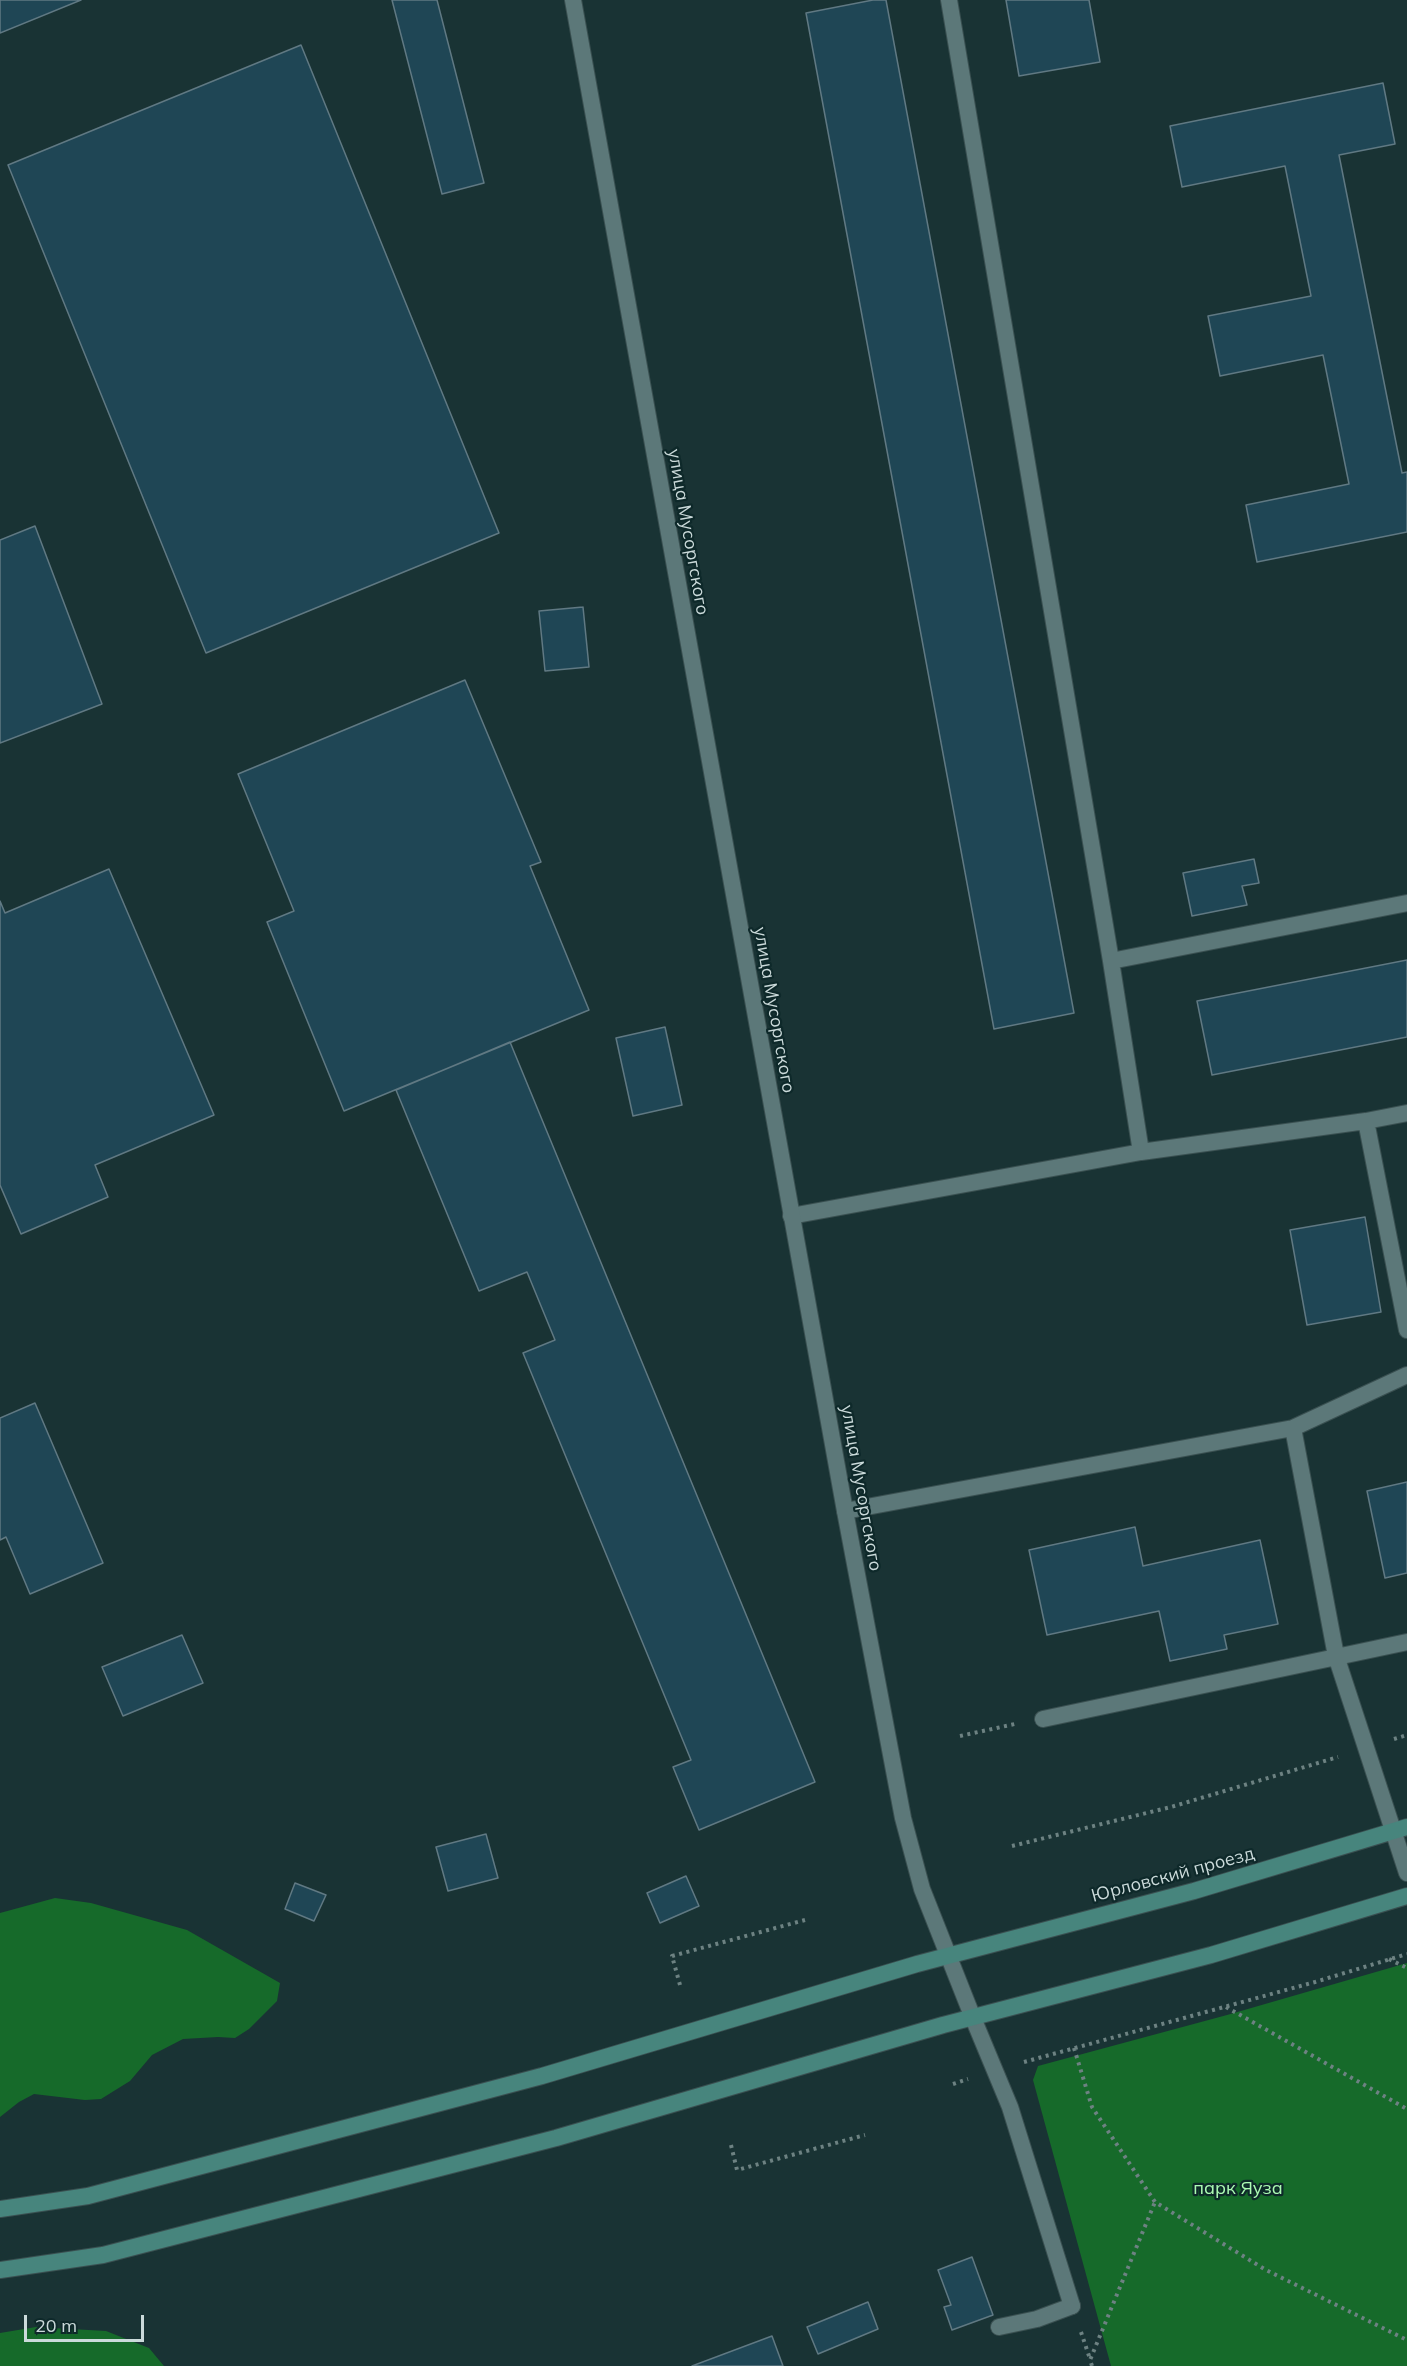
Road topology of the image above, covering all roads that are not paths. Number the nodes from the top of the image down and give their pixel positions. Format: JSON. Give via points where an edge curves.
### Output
{"nodes":[{"id":1,"x":573,"y":0,"type":"edge"},
{"id":2,"x":949,"y":0,"type":"edge"},
{"id":3,"x":1407,"y":903,"type":"edge"},
{"id":4,"x":1111,"y":961,"type":"junction"},
{"id":5,"x":1407,"y":1113,"type":"edge"},
{"id":6,"x":1366,"y":1121,"type":"junction"},
{"id":7,"x":1142,"y":1152,"type":"junction"},
{"id":8,"x":792,"y":1216,"type":"junction"},
{"id":9,"x":1407,"y":1330,"type":"edge"},
{"id":10,"x":1407,"y":1375,"type":"edge"},
{"id":11,"x":1293,"y":1428,"type":"junction"},
{"id":12,"x":845,"y":1511,"type":"junction"},
{"id":13,"x":1407,"y":1642,"type":"edge"},
{"id":14,"x":1336,"y":1656,"type":"junction"},
{"id":15,"x":1043,"y":1719,"type":"road end"},
{"id":16,"x":1401,"y":1829,"type":"edge"},
{"id":17,"x":1407,"y":1873,"type":"edge"},
{"id":18,"x":1407,"y":1896,"type":"edge"},
{"id":19,"x":948,"y":1956,"type":"junction"},
{"id":20,"x":973,"y":2018,"type":"junction"},
{"id":21,"x":0,"y":2209,"type":"edge"},
{"id":22,"x":0,"y":2270,"type":"edge"},
{"id":23,"x":999,"y":2327,"type":"dead end"}],
"edges":[{"from":1,"to":8,"type":"street","name":"улица Мусоргского"},
{"from":2,"to":4,"type":"street"},
{"from":3,"to":4,"type":"street"},
{"from":4,"to":7,"type":"street"},
{"from":5,"to":6,"type":"street"},
{"from":6,"to":7,"type":"street"},
{"from":6,"to":9,"type":"street"},
{"from":7,"to":8,"type":"street"},
{"from":8,"to":12,"type":"street","name":"улица Мусоргского"},
{"from":10,"to":11,"type":"street"},
{"from":11,"to":12,"type":"street"},
{"from":11,"to":14,"type":"street"},
{"from":12,"to":19,"type":"street","name":"улица Мусоргского","via":[[903,1818],[922,1889]]},
{"from":13,"to":14,"type":"street"},
{"from":14,"to":15,"type":"street"},
{"from":14,"to":16,"type":"street","via":[[1367,1748]]},
{"from":16,"to":17,"type":"street"},
{"from":16,"to":19,"type":"main road","name":"Юрловский проезд","via":[[1194,1891]]},
{"from":18,"to":20,"type":"main road","via":[[1211,1955]]},
{"from":19,"to":20,"type":"street","name":"улица Мусоргского"},
{"from":19,"to":21,"type":"main road","name":"Юрловский проезд","via":[[542,2076],[88,2196]]},
{"from":20,"to":22,"type":"main road","via":[[378,2185],[103,2255]]},
{"from":20,"to":23,"type":"street","name":"улица Мусоргского","via":[[1027,2157],[1072,2306]]}]}
